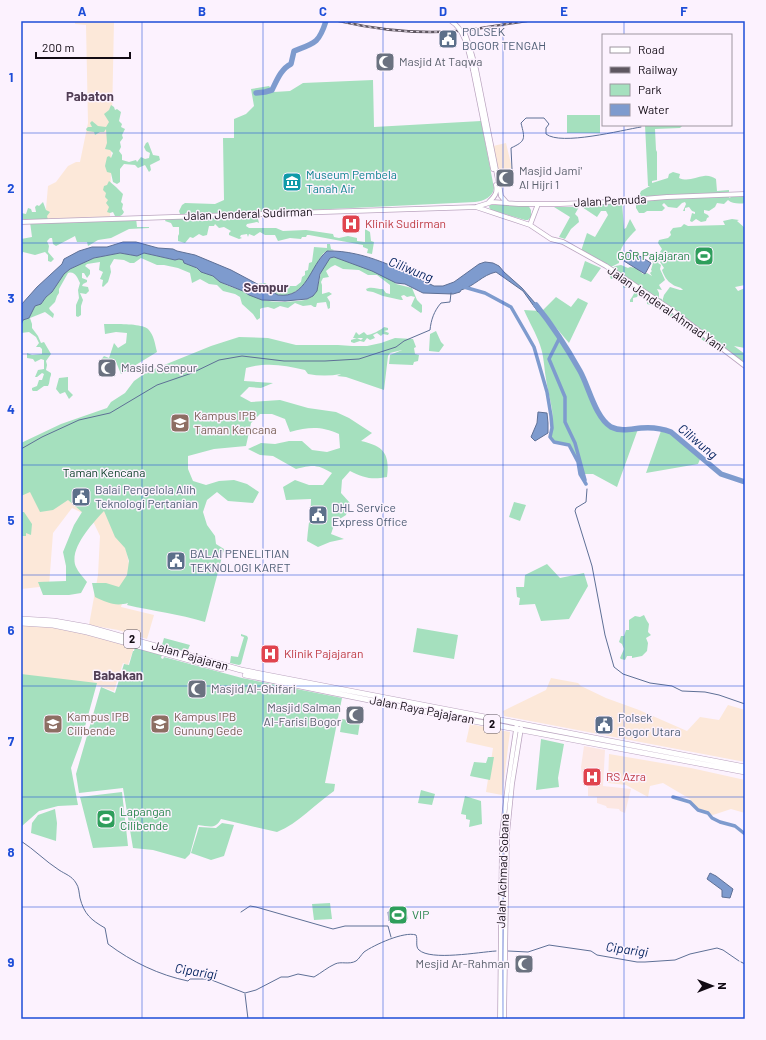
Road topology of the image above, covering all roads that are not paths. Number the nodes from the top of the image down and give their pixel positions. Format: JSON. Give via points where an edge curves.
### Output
{"nodes":[{"id":1,"x":451,"y":21,"type":"edge"},
{"id":2,"x":455,"y":21,"type":"edge"},
{"id":3,"x":474,"y":69,"type":"junction"},
{"id":4,"x":484,"y":119,"type":"junction"},
{"id":5,"x":745,"y":194,"type":"edge"},
{"id":6,"x":489,"y":202,"type":"junction"},
{"id":7,"x":507,"y":203,"type":"junction"},
{"id":8,"x":538,"y":204,"type":"junction"},
{"id":9,"x":476,"y":207,"type":"junction"},
{"id":10,"x":488,"y":211,"type":"junction"},
{"id":11,"x":21,"y":222,"type":"edge"},
{"id":12,"x":530,"y":225,"type":"junction"},
{"id":13,"x":745,"y":366,"type":"edge"},
{"id":14,"x":21,"y":619,"type":"edge"},
{"id":15,"x":21,"y":623,"type":"edge"},
{"id":16,"x":240,"y":672,"type":"junction"},
{"id":17,"x":519,"y":726,"type":"junction"},
{"id":18,"x":744,"y":769,"type":"edge"},
{"id":19,"x":510,"y":784,"type":"junction"},
{"id":20,"x":501,"y":886,"type":"junction"},
{"id":21,"x":507,"y":886,"type":"junction"},
{"id":22,"x":500,"y":1019,"type":"edge"},
{"id":23,"x":504,"y":1019,"type":"edge"}],
"edges":[{"from":1,"to":3,"type":"main road","bridge":true,"via":[[462,34]]},
{"from":2,"to":3,"type":"main road","bridge":true,"via":[[465,33]]},
{"from":3,"to":4,"type":"main road"},
{"from":4,"to":6,"type":"main road","via":[[497,190]]},
{"from":4,"to":7,"type":"main road","via":[[500,190]]},
{"from":5,"to":8,"type":"main road","name":"Jalan Pemuda"},
{"from":6,"to":7,"type":"main road","name":"Jalan Pemuda"},
{"from":6,"to":9,"type":"main road","name":"Jalan Pemuda"},
{"from":6,"to":10,"type":"main road"},
{"from":7,"to":8,"type":"main road","name":"Jalan Pemuda"},
{"from":8,"to":12,"type":"main road"},
{"from":9,"to":10,"type":"main road","name":"Jalan Jenderal Ahmad Yani"},
{"from":9,"to":11,"type":"main road","name":"Jalan Jenderal Sudirman"},
{"from":10,"to":12,"type":"main road","name":"Jalan Jenderal Ahmad Yani"},
{"from":12,"to":13,"type":"main road","name":"Jalan Jenderal Ahmad Yani","via":[[606,266],[673,311]]},
{"from":14,"to":16,"type":"highway","name":"Jalan Pajajaran","number":"2","via":[[88,627]]},
{"from":15,"to":16,"type":"highway","name":"Jalan Pajajaran","number":"2","via":[[53,625],[84,631]]},
{"from":16,"to":17,"type":"highway","name":"Jalan Raya Pajajaran","number":"2","via":[[457,717]]},
{"from":17,"to":18,"type":"highway","name":"Jalan Raya Pajajaran","number":"2"},
{"from":17,"to":19,"type":"main road","name":"Jalan Achmad Sobana"},
{"from":19,"to":20,"type":"main road","name":"Jalan Achmad Sobana","via":[[503,823]]},
{"from":19,"to":21,"type":"main road","name":"Jalan Achmad Sobana"},
{"from":20,"to":21,"type":"main road"},
{"from":20,"to":22,"type":"main road","name":"Jalan Achmad Sobana"},
{"from":21,"to":23,"type":"main road","name":"Jalan Achmad Sobana"}]}
